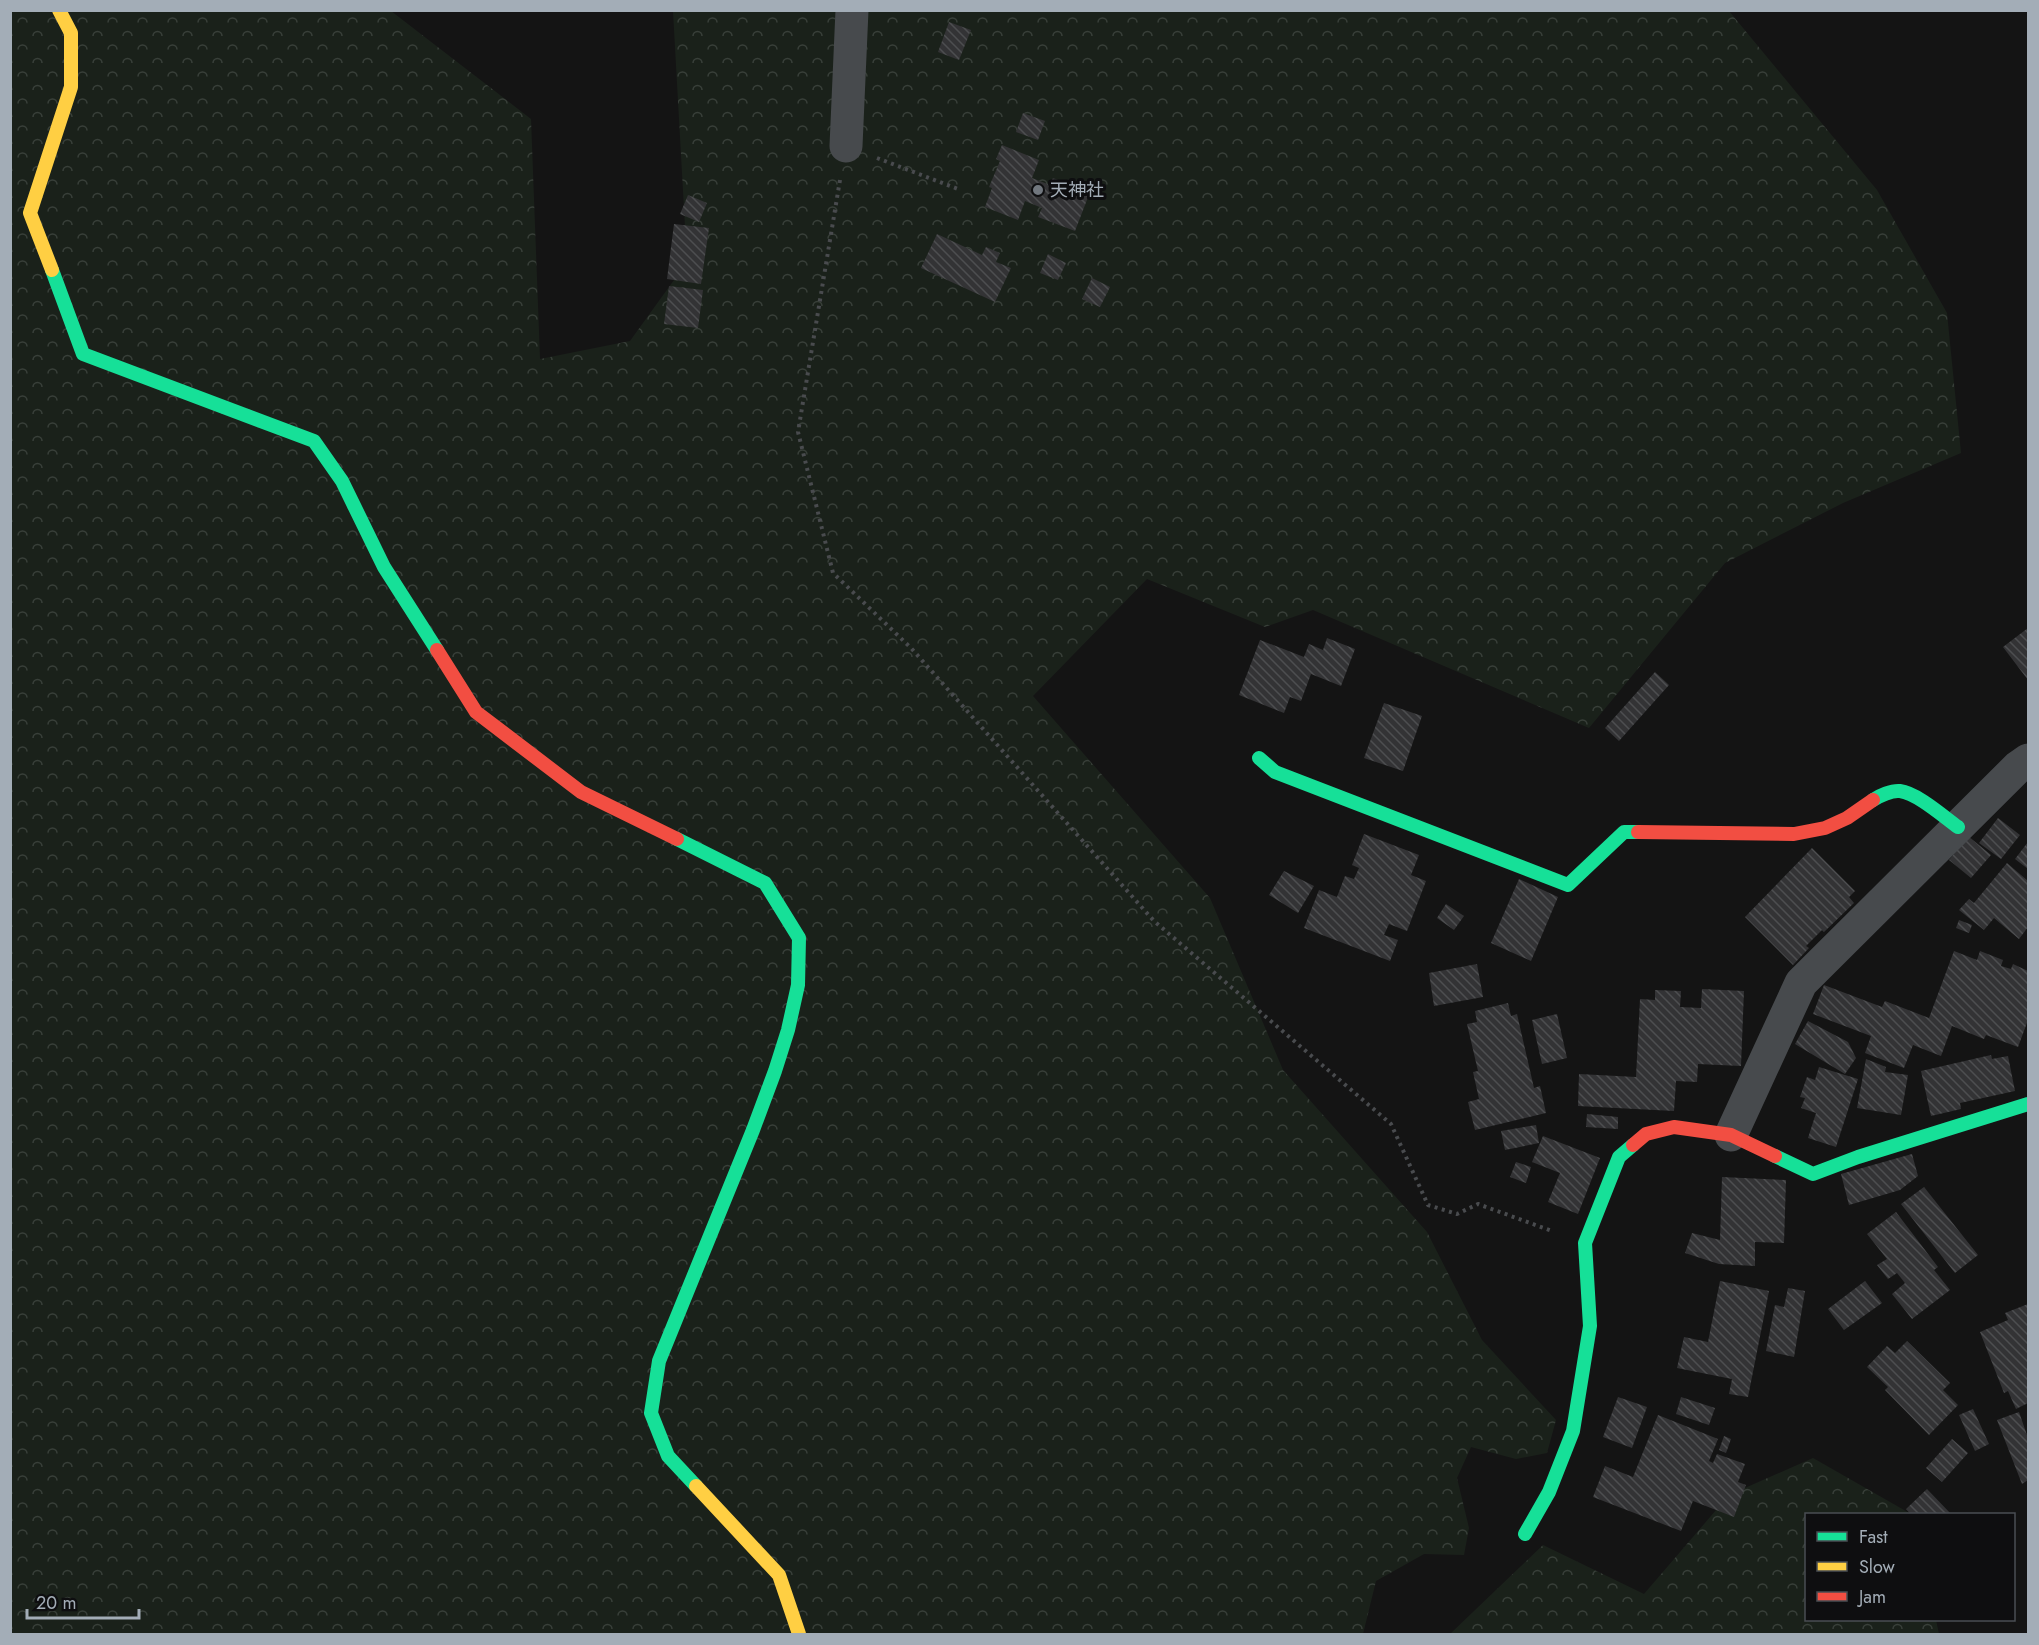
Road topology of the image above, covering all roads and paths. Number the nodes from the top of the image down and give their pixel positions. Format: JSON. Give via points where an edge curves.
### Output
{"nodes":[{"id":1,"x":59,"y":10,"type":"edge"},
{"id":2,"x":852,"y":10,"type":"edge"},
{"id":3,"x":846,"y":146,"type":"junction"},
{"id":4,"x":958,"y":189,"type":"dead end"},
{"id":5,"x":1259,"y":758,"type":"dead end"},
{"id":6,"x":2028,"y":760,"type":"edge"},
{"id":7,"x":1958,"y":827,"type":"junction"},
{"id":8,"x":2028,"y":1104,"type":"edge"},
{"id":9,"x":1731,"y":1135,"type":"junction"},
{"id":10,"x":1585,"y":1243,"type":"junction"},
{"id":11,"x":1525,"y":1534,"type":"dead end"},
{"id":12,"x":799,"y":1635,"type":"edge"}],
"edges":[{"from":1,"to":12,"type":"street","via":[[71,33],[71,87],[30,213],[83,354],[314,441],[342,481],[384,567],[476,712],[581,792],[765,884],[799,938],[798,985],[788,1030],[753,1130],[659,1361],[651,1413],[668,1456],[779,1575]]},
{"from":2,"to":3,"type":"street"},
{"from":3,"to":4,"type":"path"},
{"from":3,"to":10,"type":"path","via":[[798,432],[834,573],[911,648],[1154,921],[1391,1124],[1428,1205],[1457,1214],[1478,1204]]},
{"from":5,"to":7,"type":"street","via":[[1275,772],[1568,885],[1624,832],[1794,834],[1825,828],[1879,796],[1900,791],[1917,798]]},
{"from":6,"to":7,"type":"street"},
{"from":7,"to":9,"type":"street","via":[[1801,982]]},
{"from":8,"to":9,"type":"street","via":[[1813,1174]]},
{"from":9,"to":10,"type":"street","via":[[1674,1127],[1646,1134],[1619,1157]]},
{"from":10,"to":11,"type":"street","via":[[1590,1326],[1573,1431],[1549,1492]]}]}
